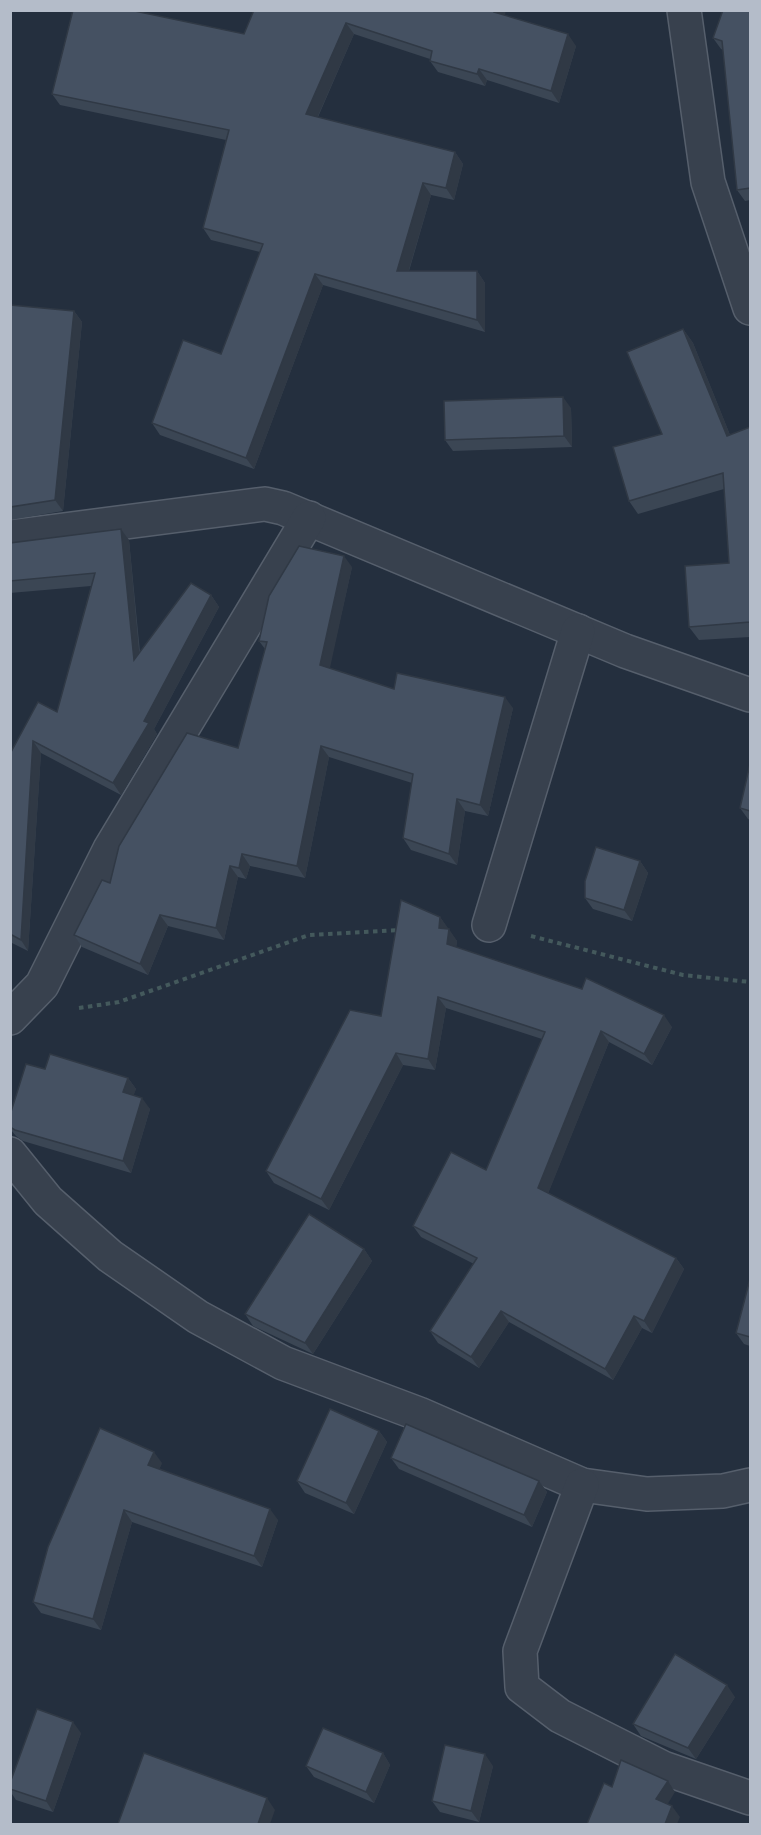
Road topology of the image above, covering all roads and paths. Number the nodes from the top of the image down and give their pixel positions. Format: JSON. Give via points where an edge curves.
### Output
{"nodes":[{"id":1,"x":684,"y":10,"type":"edge"},
{"id":2,"x":750,"y":308,"type":"edge"},
{"id":3,"x":309,"y":518,"type":"junction"},
{"id":4,"x":10,"y":537,"type":"edge"},
{"id":5,"x":578,"y":631,"type":"junction"},
{"id":6,"x":750,"y":695,"type":"edge"},
{"id":7,"x":489,"y":925,"type":"joint"},
{"id":8,"x":411,"y":929,"type":"edge"},
{"id":9,"x":750,"y":982,"type":"edge"},
{"id":10,"x":76,"y":1009,"type":"dead end"},
{"id":11,"x":10,"y":1018,"type":"edge"},
{"id":12,"x":10,"y":1154,"type":"edge"},
{"id":13,"x":582,"y":1485,"type":"junction"},
{"id":14,"x":750,"y":1485,"type":"edge"},
{"id":15,"x":750,"y":1798,"type":"edge"}],
"edges":[{"from":1,"to":2,"type":"street","via":[[708,182]]},
{"from":3,"to":4,"type":"street","via":[[265,504]]},
{"from":3,"to":5,"type":"street"},
{"from":3,"to":11,"type":"street","via":[[110,849],[42,985]]},
{"from":5,"to":6,"type":"street"},
{"from":5,"to":7,"type":"street"},
{"from":7,"to":9,"type":"path","via":[[683,975]]},
{"from":8,"to":10,"type":"path","via":[[309,935],[119,1002]]},
{"from":12,"to":13,"type":"street","via":[[48,1201],[110,1256],[198,1317],[283,1363],[419,1414]]},
{"from":13,"to":14,"type":"street","via":[[647,1494],[723,1491]]},
{"from":13,"to":15,"type":"street","via":[[520,1651],[522,1687],[560,1716],[663,1768]]}]}
